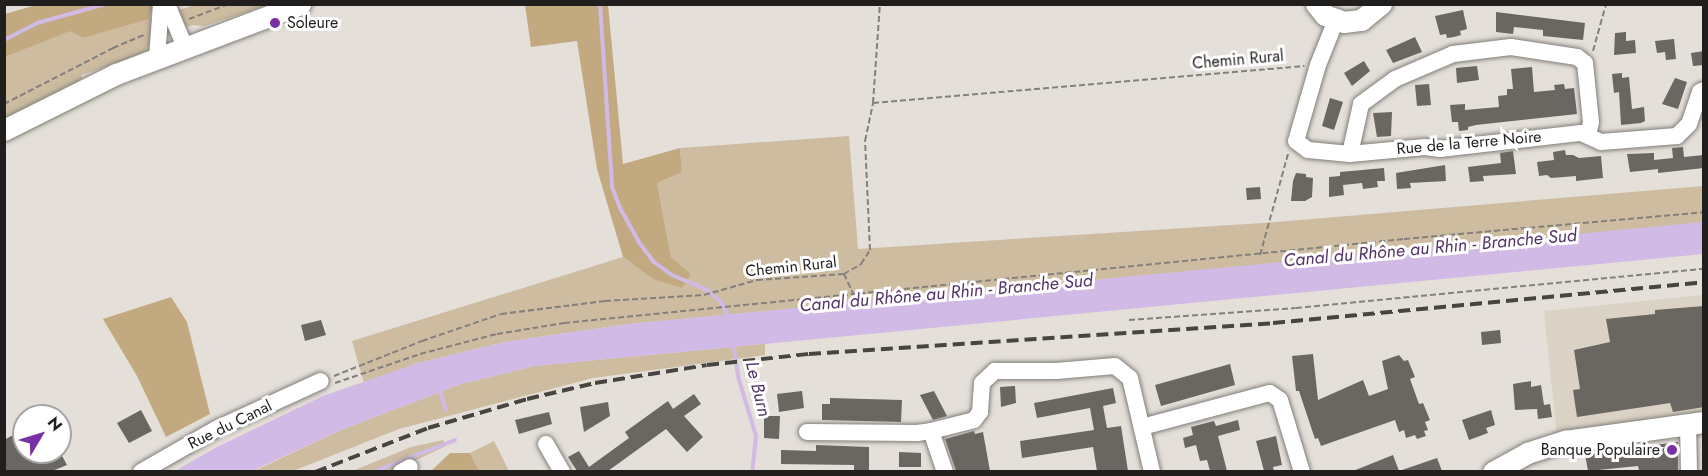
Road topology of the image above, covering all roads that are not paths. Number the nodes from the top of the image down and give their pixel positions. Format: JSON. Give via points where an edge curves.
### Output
{"nodes":[{"id":1,"x":160,"y":4,"type":"edge"},
{"id":2,"x":167,"y":4,"type":"edge"},
{"id":3,"x":300,"y":4,"type":"edge"},
{"id":4,"x":1316,"y":4,"type":"edge"},
{"id":5,"x":1381,"y":4,"type":"edge"},
{"id":6,"x":1336,"y":20,"type":"junction"},
{"id":7,"x":166,"y":27,"type":"junction"},
{"id":8,"x":185,"y":47,"type":"junction"},
{"id":9,"x":157,"y":58,"type":"junction"},
{"id":10,"x":1704,"y":90,"type":"edge"},
{"id":11,"x":4,"y":130,"type":"edge"},
{"id":12,"x":1588,"y":135,"type":"junction"},
{"id":13,"x":1350,"y":154,"type":"junction"},
{"id":14,"x":321,"y":381,"type":"road end"},
{"id":15,"x":1696,"y":423,"type":"edge"},
{"id":16,"x":1142,"y":427,"type":"junction"},
{"id":17,"x":932,"y":431,"type":"junction"},
{"id":18,"x":807,"y":432,"type":"dead end"},
{"id":19,"x":546,"y":444,"type":"dead end"},
{"id":20,"x":141,"y":471,"type":"edge"},
{"id":21,"x":562,"y":471,"type":"edge"},
{"id":22,"x":945,"y":471,"type":"edge"},
{"id":23,"x":1152,"y":471,"type":"edge"},
{"id":24,"x":1302,"y":471,"type":"edge"},
{"id":25,"x":1493,"y":471,"type":"edge"},
{"id":26,"x":1689,"y":471,"type":"edge"}],
"edges":[{"from":1,"to":7,"type":"street"},
{"from":2,"to":7,"type":"street"},
{"from":3,"to":8,"type":"main road"},
{"from":4,"to":6,"type":"main road"},
{"from":5,"to":6,"type":"main road","via":[[1361,20]]},
{"from":6,"to":13,"type":"street","name":"Rue de la Terre Noire","via":[[1296,141],[1308,150]]},
{"from":7,"to":8,"type":"street"},
{"from":7,"to":9,"type":"street"},
{"from":8,"to":9,"type":"main road"},
{"from":9,"to":11,"type":"main road","via":[[98,82]]},
{"from":10,"to":12,"type":"street","name":"Rue de la Terre Noire","via":[[1689,124],[1677,136],[1600,142]]},
{"from":12,"to":13,"type":"street","name":"Rue de la Terre Noire"},
{"from":12,"to":13,"type":"street","via":[[1591,122],[1585,63],[1577,57],[1510,46],[1453,54],[1395,80],[1361,104]]},
{"from":14,"to":20,"type":"street","name":"Rue du Canal","via":[[216,429]]},
{"from":15,"to":25,"type":"main road","via":[[1565,441],[1527,453]]},
{"from":15,"to":26,"type":"street"},
{"from":16,"to":17,"type":"street","via":[[1130,378],[1115,366],[995,371],[982,383],[980,412],[974,420]]},
{"from":16,"to":23,"type":"street"},
{"from":16,"to":24,"type":"street","via":[[1270,393],[1281,399]]},
{"from":17,"to":18,"type":"street"},
{"from":17,"to":22,"type":"street"},
{"from":19,"to":21,"type":"street"}]}
